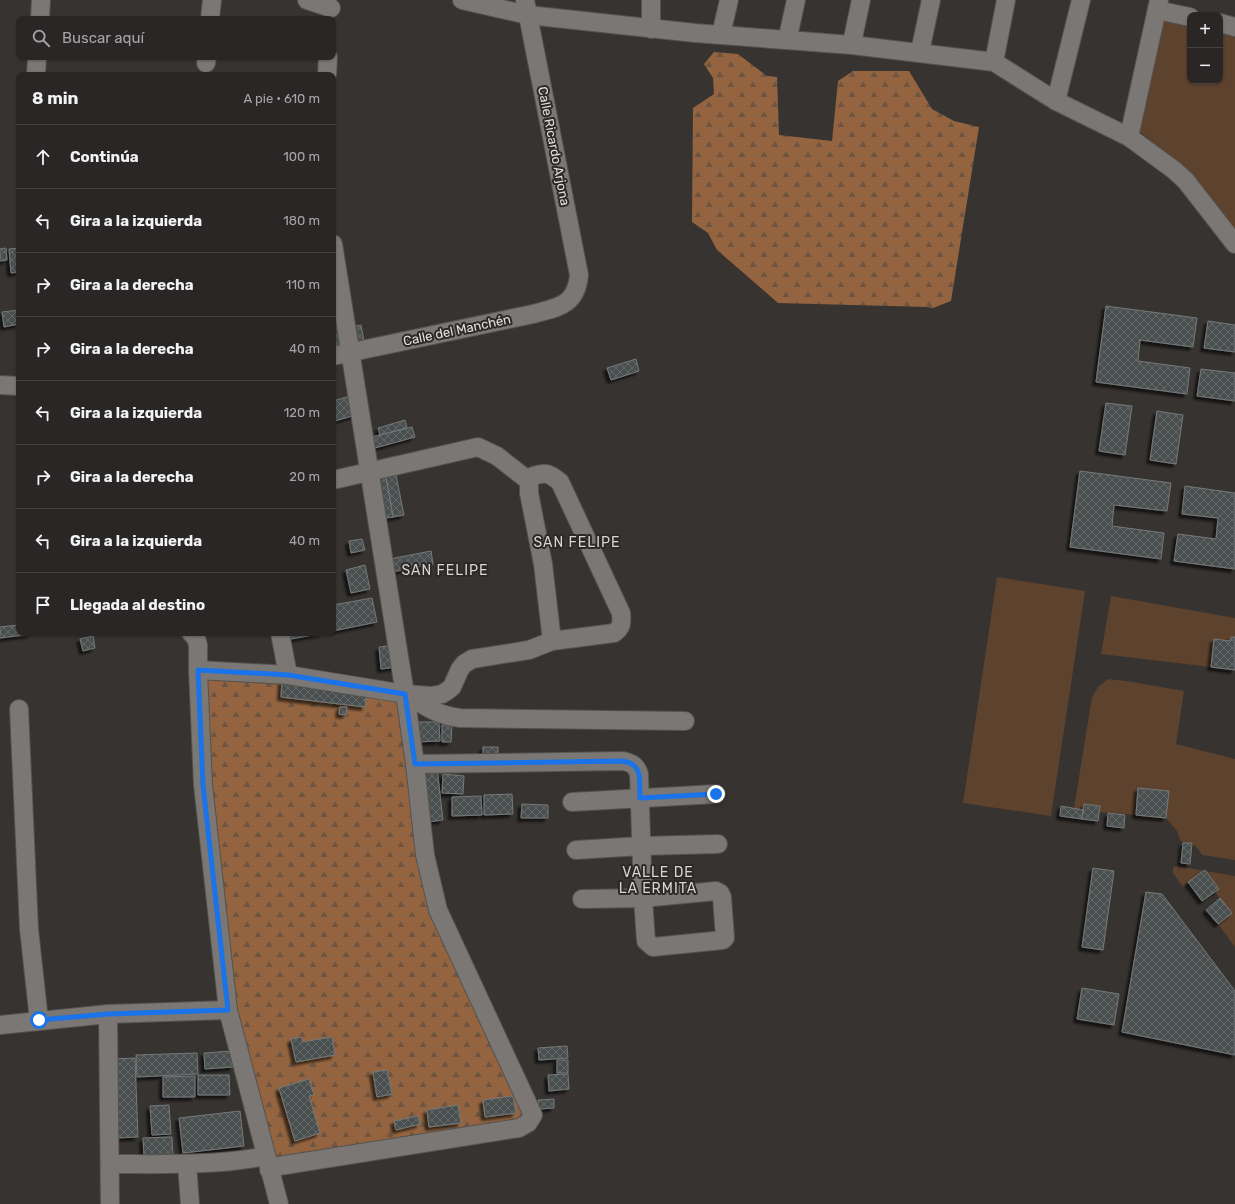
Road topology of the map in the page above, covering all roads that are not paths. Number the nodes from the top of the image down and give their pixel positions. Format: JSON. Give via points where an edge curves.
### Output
{"nodes":[{"id":1,"x":41,"y":0,"type":"edge"},
{"id":2,"x":212,"y":0,"type":"edge"},
{"id":3,"x":307,"y":0,"type":"edge"},
{"id":4,"x":462,"y":0,"type":"edge"},
{"id":5,"x":651,"y":0,"type":"edge"},
{"id":6,"x":729,"y":0,"type":"edge"},
{"id":7,"x":796,"y":0,"type":"edge"},
{"id":8,"x":861,"y":0,"type":"edge"},
{"id":9,"x":931,"y":0,"type":"edge"},
{"id":10,"x":1006,"y":0,"type":"edge"},
{"id":11,"x":1081,"y":0,"type":"edge"},
{"id":12,"x":1158,"y":5,"type":"edge"},
{"id":13,"x":527,"y":7,"type":"edge"},
{"id":14,"x":331,"y":9,"type":"edge"},
{"id":15,"x":40,"y":16,"type":"edge"},
{"id":16,"x":210,"y":16,"type":"edge"},
{"id":17,"x":1187,"y":16,"type":"edge"},
{"id":18,"x":1223,"y":24,"type":"edge"},
{"id":19,"x":724,"y":26,"type":"dead end"},
{"id":20,"x":1235,"y":26,"type":"edge"},
{"id":21,"x":651,"y":29,"type":"junction"},
{"id":22,"x":789,"y":32,"type":"dead end"},
{"id":23,"x":853,"y":38,"type":"dead end"},
{"id":24,"x":921,"y":47,"type":"dead end"},
{"id":25,"x":37,"y":60,"type":"edge"},
{"id":26,"x":328,"y":60,"type":"edge"},
{"id":27,"x":994,"y":62,"type":"junction"},
{"id":28,"x":36,"y":72,"type":"edge"},
{"id":29,"x":327,"y":72,"type":"edge"},
{"id":30,"x":1056,"y":101,"type":"junction"},
{"id":31,"x":1129,"y":137,"type":"junction"},
{"id":32,"x":1235,"y":244,"type":"edge"},
{"id":33,"x":336,"y":264,"type":"edge"},
{"id":34,"x":575,"y":292,"type":"joint"},
{"id":35,"x":351,"y":353,"type":"junction"},
{"id":36,"x":336,"y":356,"type":"edge"},
{"id":37,"x":0,"y":384,"type":"edge"},
{"id":38,"x":16,"y":386,"type":"edge"},
{"id":39,"x":370,"y":472,"type":"junction"},
{"id":40,"x":336,"y":479,"type":"edge"},
{"id":41,"x":529,"y":481,"type":"junction"},
{"id":42,"x":194,"y":636,"type":"edge"},
{"id":43,"x":281,"y":636,"type":"edge"},
{"id":44,"x":552,"y":641,"type":"junction"},
{"id":45,"x":198,"y":670,"type":"junction"},
{"id":46,"x":288,"y":675,"type":"junction"},
{"id":47,"x":405,"y":694,"type":"junction"},
{"id":48,"x":18,"y":709,"type":"dead end"},
{"id":49,"x":685,"y":721,"type":"dead end"},
{"id":50,"x":415,"y":764,"type":"junction"},
{"id":51,"x":716,"y":794,"type":"dead end"},
{"id":52,"x":640,"y":798,"type":"junction"},
{"id":53,"x":572,"y":802,"type":"dead end"},
{"id":54,"x":718,"y":844,"type":"dead end"},
{"id":55,"x":641,"y":846,"type":"junction"},
{"id":56,"x":576,"y":850,"type":"dead end"},
{"id":57,"x":642,"y":898,"type":"junction"},
{"id":58,"x":582,"y":899,"type":"dead end"},
{"id":59,"x":228,"y":1010,"type":"junction"},
{"id":60,"x":108,"y":1014,"type":"junction"},
{"id":61,"x":39,"y":1020,"type":"junction"},
{"id":62,"x":0,"y":1025,"type":"edge"},
{"id":63,"x":268,"y":1163,"type":"junction"},
{"id":64,"x":110,"y":1164,"type":"junction"},
{"id":65,"x":187,"y":1164,"type":"junction"},
{"id":66,"x":110,"y":1204,"type":"edge"},
{"id":67,"x":190,"y":1204,"type":"edge"},
{"id":68,"x":279,"y":1204,"type":"edge"}],
"edges":[{"from":1,"to":15,"type":"street"},
{"from":2,"to":16,"type":"street"},
{"from":3,"to":14,"type":"street"},
{"from":4,"to":13,"type":"street"},
{"from":5,"to":21,"type":"street"},
{"from":6,"to":19,"type":"street"},
{"from":7,"to":22,"type":"street"},
{"from":8,"to":23,"type":"street"},
{"from":9,"to":24,"type":"street"},
{"from":10,"to":27,"type":"street"},
{"from":11,"to":30,"type":"street"},
{"from":12,"to":17,"type":"street"},
{"from":12,"to":31,"type":"street"},
{"from":13,"to":21,"type":"street"},
{"from":13,"to":34,"type":"street","name":"Calle Ricardo Arjona","via":[[578,275]]},
{"from":18,"to":20,"type":"street"},
{"from":21,"to":27,"type":"street","via":[[852,45]]},
{"from":25,"to":28,"type":"street"},
{"from":26,"to":29,"type":"street"},
{"from":27,"to":30,"type":"street"},
{"from":30,"to":31,"type":"street"},
{"from":31,"to":32,"type":"street","via":[[1186,182]]},
{"from":33,"to":35,"type":"street"},
{"from":34,"to":35,"type":"street","name":"Calle del Manchén","via":[[564,305],[532,314]]},
{"from":35,"to":36,"type":"street","name":"Calle del Manchén"},
{"from":35,"to":39,"type":"street"},
{"from":37,"to":38,"type":"street"},
{"from":39,"to":40,"type":"street"},
{"from":39,"to":41,"type":"street","via":[[478,447],[497,456]]},
{"from":39,"to":47,"type":"street"},
{"from":41,"to":44,"type":"street","via":[[543,564]]},
{"from":41,"to":44,"type":"street","via":[[533,476],[544,472],[560,482],[621,613],[622,623],[614,633]]},
{"from":42,"to":45,"type":"street","via":[[198,645]]},
{"from":43,"to":46,"type":"street"},
{"from":44,"to":47,"type":"street","via":[[529,650],[477,657],[468,661],[460,669],[452,686],[442,694]]},
{"from":45,"to":46,"type":"street"},
{"from":45,"to":59,"type":"street","via":[[203,785]]},
{"from":46,"to":47,"type":"street"},
{"from":47,"to":49,"type":"street","via":[[449,717]]},
{"from":47,"to":50,"type":"street"},
{"from":48,"to":61,"type":"street","via":[[29,929]]},
{"from":50,"to":52,"type":"street","via":[[623,761],[637,767]]},
{"from":50,"to":63,"type":"street","via":[[425,855],[438,910],[533,1115],[528,1123],[519,1128],[279,1166]]},
{"from":51,"to":52,"type":"street"},
{"from":52,"to":53,"type":"street"},
{"from":52,"to":55,"type":"street"},
{"from":54,"to":55,"type":"street"},
{"from":55,"to":56,"type":"street"},
{"from":55,"to":57,"type":"street"},
{"from":57,"to":57,"type":"street","via":[[716,891],[722,897],[726,938],[653,947],[646,941]]},
{"from":57,"to":58,"type":"street"},
{"from":59,"to":60,"type":"street"},
{"from":59,"to":63,"type":"street"},
{"from":60,"to":61,"type":"street"},
{"from":60,"to":64,"type":"street"},
{"from":61,"to":62,"type":"street"},
{"from":63,"to":65,"type":"street","via":[[244,1160]]},
{"from":63,"to":68,"type":"street"},
{"from":64,"to":65,"type":"street"},
{"from":64,"to":66,"type":"street"},
{"from":65,"to":67,"type":"street"}]}
